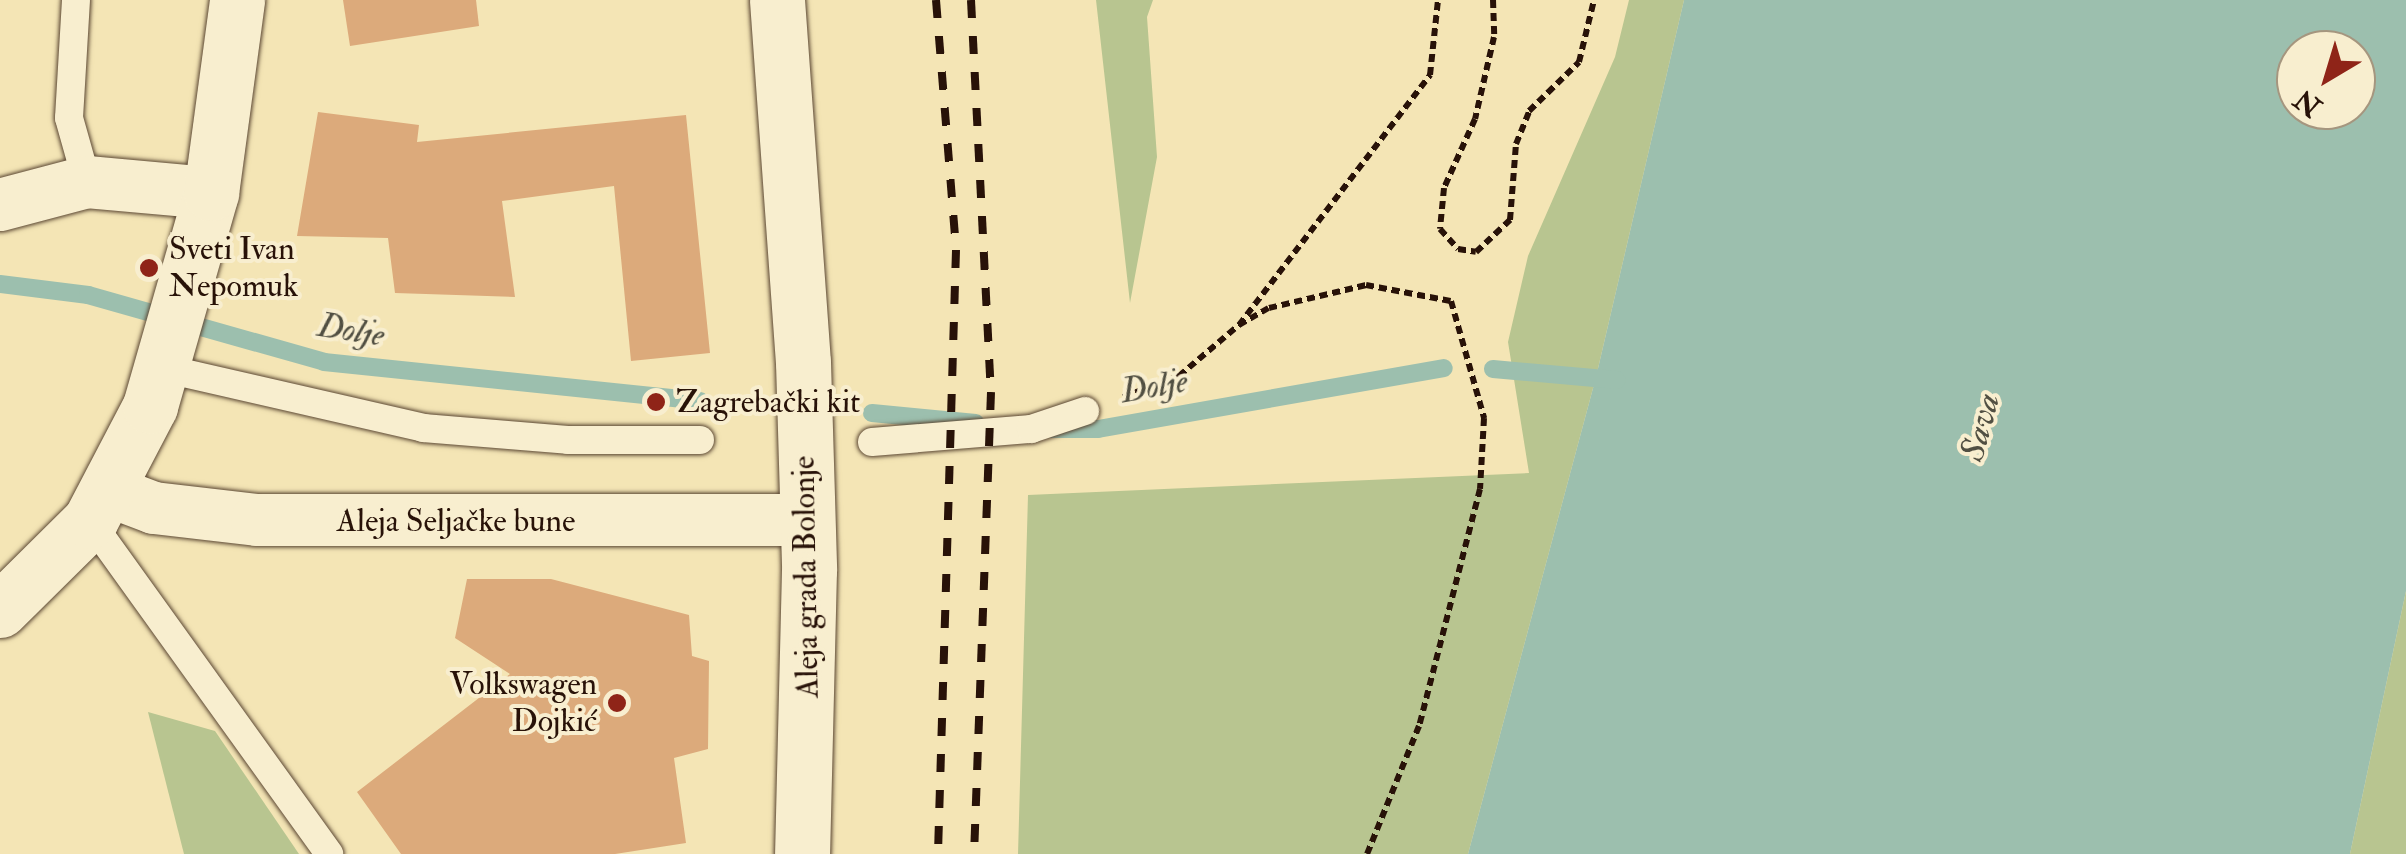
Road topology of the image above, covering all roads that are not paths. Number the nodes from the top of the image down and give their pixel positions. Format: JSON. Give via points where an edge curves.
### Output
{"nodes":[{"id":1,"x":76,"y":0,"type":"edge"},
{"id":2,"x":237,"y":0,"type":"edge"},
{"id":3,"x":777,"y":0,"type":"edge"},
{"id":4,"x":87,"y":182,"type":"junction"},
{"id":5,"x":210,"y":193,"type":"junction"},
{"id":6,"x":0,"y":205,"type":"edge"},
{"id":7,"x":165,"y":355,"type":"junction"},
{"id":8,"x":1085,"y":411,"type":"road end"},
{"id":9,"x":700,"y":440,"type":"dead end"},
{"id":10,"x":872,"y":442,"type":"dead end"},
{"id":11,"x":99,"y":506,"type":"junction"},
{"id":12,"x":806,"y":520,"type":"junction"},
{"id":13,"x":0,"y":610,"type":"edge"},
{"id":14,"x":329,"y":854,"type":"edge"},
{"id":15,"x":802,"y":854,"type":"edge"}],
"edges":[{"from":1,"to":4,"type":"lane","via":[[69,118]]},
{"from":2,"to":5,"type":"main road"},
{"from":3,"to":12,"type":"main road","name":"Aleja grada Bolonje"},
{"from":4,"to":5,"type":"street"},
{"from":4,"to":6,"type":"street"},
{"from":5,"to":7,"type":"main road"},
{"from":7,"to":9,"type":"lane","via":[[423,428],[568,440]]},
{"from":7,"to":11,"type":"main road"},
{"from":8,"to":10,"type":"lane","via":[[1031,429]]},
{"from":11,"to":12,"type":"street","name":"Aleja Seljačke bune","via":[[257,520]]},
{"from":11,"to":13,"type":"main road"},
{"from":11,"to":14,"type":"lane"},
{"from":12,"to":15,"type":"main road","name":"Aleja grada Bolonje"}]}
